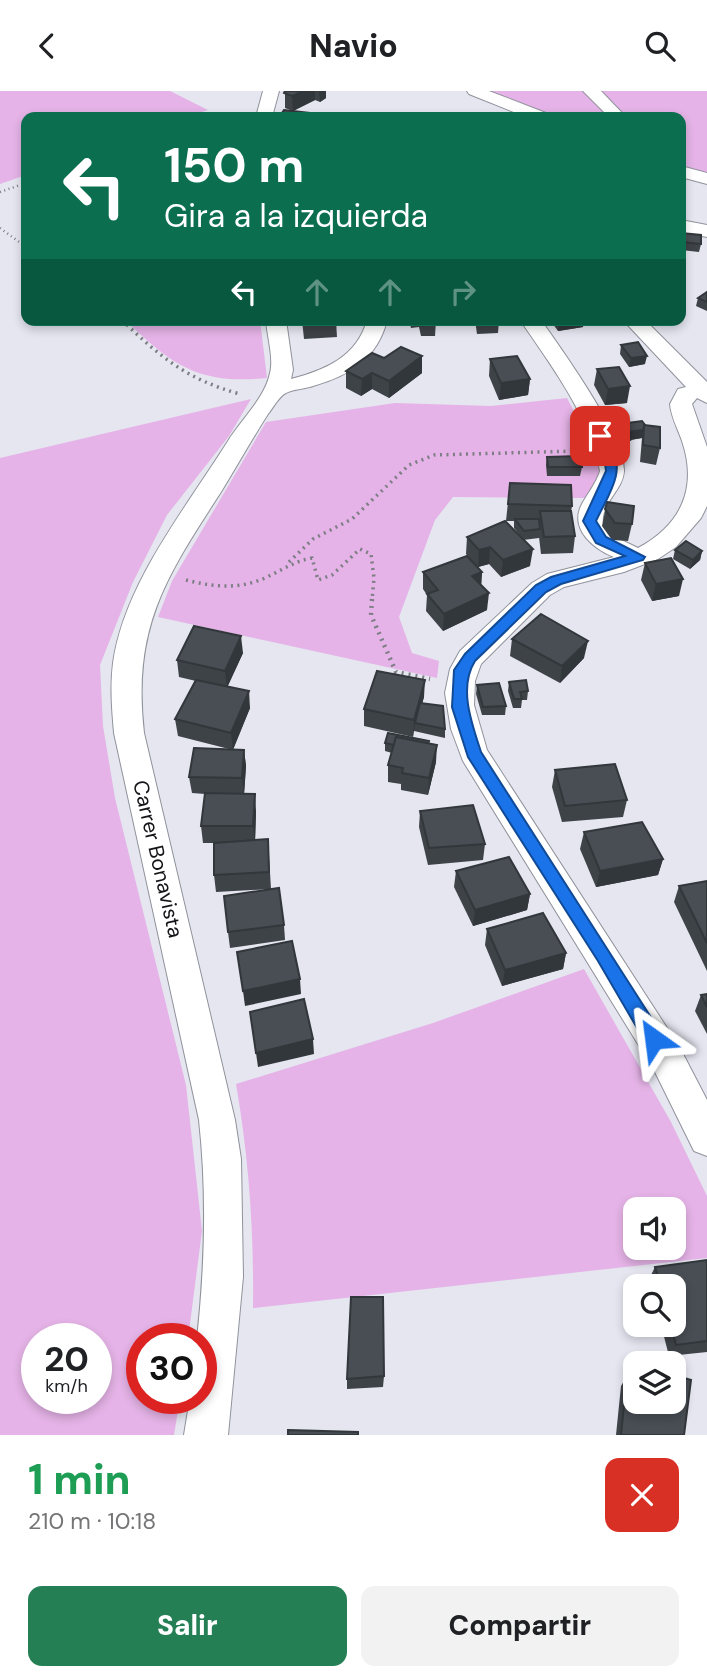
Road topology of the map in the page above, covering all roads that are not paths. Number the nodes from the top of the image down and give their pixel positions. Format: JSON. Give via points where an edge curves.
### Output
{"nodes":[{"id":1,"x":271,"y":91,"type":"edge"},
{"id":2,"x":475,"y":91,"type":"edge"},
{"id":3,"x":591,"y":91,"type":"edge"},
{"id":4,"x":265,"y":112,"type":"edge"},
{"id":5,"x":528,"y":112,"type":"edge"},
{"id":6,"x":613,"y":112,"type":"edge"},
{"id":7,"x":686,"y":173,"type":"edge"},
{"id":8,"x":707,"y":179,"type":"edge"},
{"id":9,"x":686,"y":227,"type":"edge"},
{"id":10,"x":707,"y":231,"type":"edge"},
{"id":11,"x":277,"y":326,"type":"edge"},
{"id":12,"x":376,"y":326,"type":"edge"},
{"id":13,"x":534,"y":326,"type":"edge"},
{"id":14,"x":639,"y":326,"type":"edge"},
{"id":15,"x":705,"y":392,"type":"edge"},
{"id":16,"x":271,"y":395,"type":"junction"},
{"id":17,"x":638,"y":557,"type":"junction"},
{"id":18,"x":707,"y":1137,"type":"edge"},
{"id":19,"x":206,"y":1435,"type":"edge"}],
"edges":[{"from":1,"to":4,"type":"street"},
{"from":2,"to":5,"type":"street"},
{"from":3,"to":6,"type":"street"},
{"from":7,"to":8,"type":"street"},
{"from":9,"to":10,"type":"street"},
{"from":11,"to":16,"type":"street","name":"Carrer Bonavista","via":[[282,370]]},
{"from":12,"to":16,"type":"street","via":[[375,336],[356,358]]},
{"from":13,"to":17,"type":"street","via":[[611,456],[611,479],[592,512],[592,529],[601,540]]},
{"from":14,"to":15,"type":"street"},
{"from":15,"to":17,"type":"street","via":[[686,394],[681,404],[700,473],[694,509],[679,530]]},
{"from":16,"to":19,"type":"street","name":"Carrer Bonavista","via":[[146,593],[133,630],[125,693],[222,1153],[222,1315]]},
{"from":17,"to":18,"type":"street","via":[[556,580],[470,657],[459,684],[464,727],[473,753],[611,967],[667,1059]]}]}
